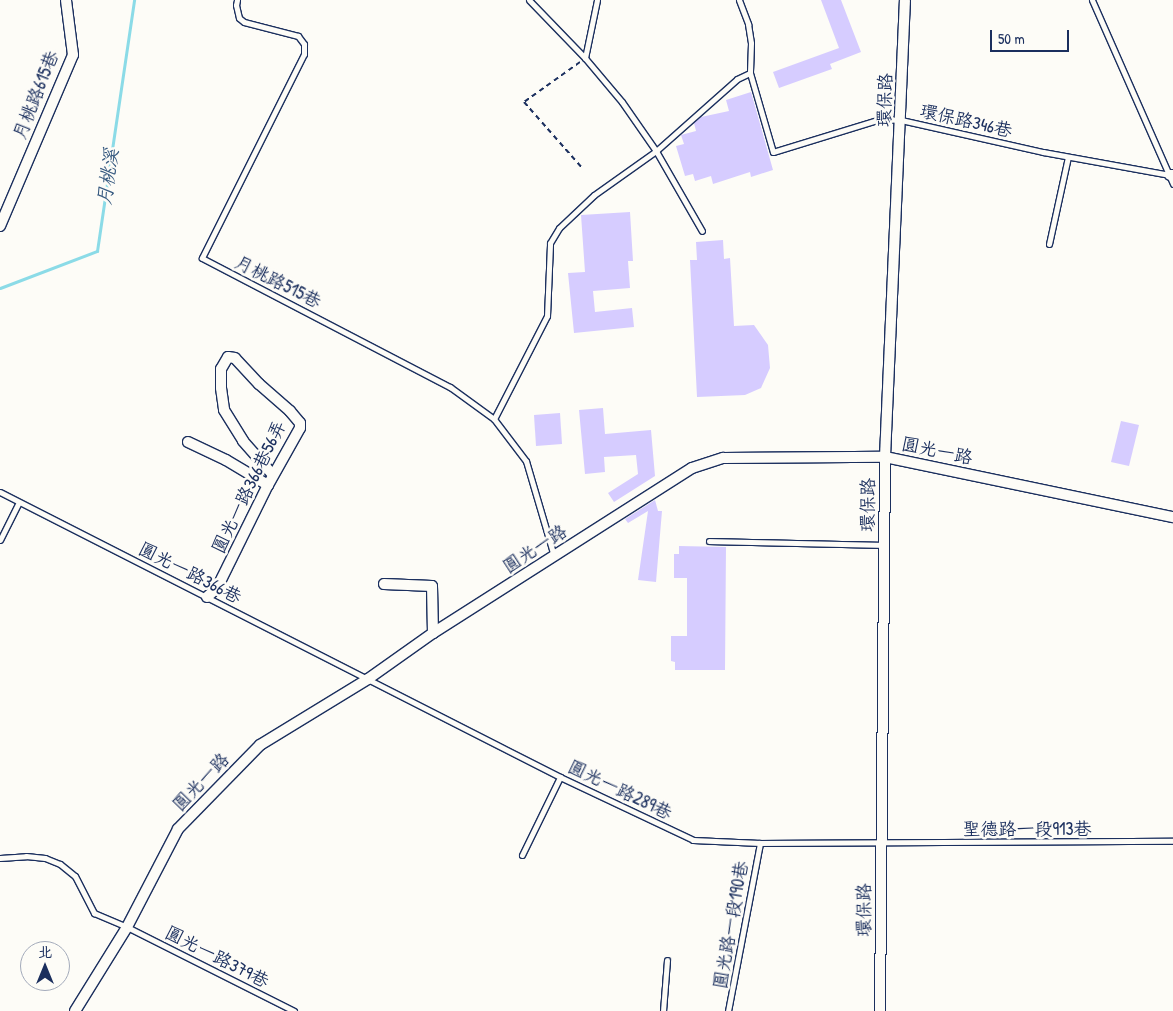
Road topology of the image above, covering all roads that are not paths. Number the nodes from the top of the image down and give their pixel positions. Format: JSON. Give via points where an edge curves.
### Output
{"nodes":[{"id":1,"x":66,"y":0,"type":"edge"},
{"id":2,"x":237,"y":0,"type":"edge"},
{"id":3,"x":529,"y":0,"type":"edge"},
{"id":4,"x":597,"y":0,"type":"edge"},
{"id":5,"x":739,"y":0,"type":"edge"},
{"id":6,"x":905,"y":0,"type":"edge"},
{"id":7,"x":1092,"y":0,"type":"edge"},
{"id":8,"x":584,"y":58,"type":"junction"},
{"id":9,"x":750,"y":73,"type":"junction"},
{"id":10,"x":900,"y":120,"type":"junction"},
{"id":11,"x":656,"y":151,"type":"junction"},
{"id":12,"x":1068,"y":157,"type":"junction"},
{"id":13,"x":1172,"y":178,"type":"edge"},
{"id":14,"x":0,"y":226,"type":"edge"},
{"id":15,"x":702,"y":231,"type":"dead end"},
{"id":16,"x":1049,"y":244,"type":"dead end"},
{"id":17,"x":494,"y":419,"type":"junction"},
{"id":18,"x":188,"y":442,"type":"dead end"},
{"id":19,"x":885,"y":457,"type":"junction"},
{"id":20,"x":273,"y":476,"type":"junction"},
{"id":21,"x":268,"y":486,"type":"junction"},
{"id":22,"x":0,"y":492,"type":"edge"},
{"id":23,"x":19,"y":502,"type":"junction"},
{"id":24,"x":1173,"y":517,"type":"edge"},
{"id":25,"x":0,"y":540,"type":"edge"},
{"id":26,"x":710,"y":542,"type":"dead end"},
{"id":27,"x":884,"y":545,"type":"junction"},
{"id":28,"x":554,"y":556,"type":"junction"},
{"id":29,"x":384,"y":584,"type":"dead end"},
{"id":30,"x":208,"y":597,"type":"junction"},
{"id":31,"x":434,"y":633,"type":"junction"},
{"id":32,"x":368,"y":679,"type":"junction"},
{"id":33,"x":560,"y":777,"type":"junction"},
{"id":34,"x":1173,"y":841,"type":"edge"},
{"id":35,"x":760,"y":843,"type":"junction"},
{"id":36,"x":881,"y":843,"type":"junction"},
{"id":37,"x":522,"y":855,"type":"dead end"},
{"id":38,"x":0,"y":858,"type":"edge"},
{"id":39,"x":127,"y":927,"type":"junction"},
{"id":40,"x":667,"y":960,"type":"dead end"},
{"id":41,"x":75,"y":1011,"type":"edge"},
{"id":42,"x":294,"y":1011,"type":"edge"},
{"id":43,"x":663,"y":1011,"type":"edge"},
{"id":44,"x":728,"y":1011,"type":"edge"},
{"id":45,"x":880,"y":1011,"type":"edge"}],
"edges":[{"from":1,"to":14,"type":"street","name":"月桃路615巷","via":[[72,55]]},
{"from":2,"to":17,"type":"lane","name":"月桃路515巷","via":[[238,18],[298,36],[304,44],[304,54],[202,258],[450,387]]},
{"from":3,"to":8,"type":"lane"},
{"from":4,"to":8,"type":"lane"},
{"from":5,"to":9,"type":"lane","via":[[751,43]]},
{"from":6,"to":10,"type":"street","name":"環保路"},
{"from":7,"to":13,"type":"lane"},
{"from":8,"to":11,"type":"lane","via":[[622,102]]},
{"from":9,"to":10,"type":"lane","name":"環保路346巷","via":[[773,152],[880,119]]},
{"from":9,"to":11,"type":"lane","via":[[737,78]]},
{"from":10,"to":12,"type":"lane","name":"環保路346巷"},
{"from":10,"to":19,"type":"street","name":"環保路"},
{"from":11,"to":15,"type":"lane"},
{"from":11,"to":17,"type":"lane","via":[[594,195],[559,228],[550,243],[547,316]]},
{"from":12,"to":13,"type":"lane","name":"環保路346巷"},
{"from":12,"to":16,"type":"lane"},
{"from":17,"to":28,"type":"lane","name":"月桃路515巷","via":[[526,461]]},
{"from":18,"to":21,"type":"street","via":[[226,460]]},
{"from":19,"to":24,"type":"street","name":"圓光一路"},
{"from":19,"to":27,"type":"street","name":"環保路"},
{"from":19,"to":28,"type":"street","name":"圓光一路","via":[[722,458],[692,468]]},
{"from":20,"to":20,"type":"street","name":"圓光一路366巷56弄","via":[[300,423],[235,358],[228,357],[222,369],[220,388],[224,410],[243,441]]},
{"from":20,"to":21,"type":"street","name":"圓光一路366巷56弄"},
{"from":21,"to":30,"type":"street","name":"圓光一路366巷56弄","via":[[217,588]]},
{"from":22,"to":23,"type":"lane","name":"圓光一路366巷"},
{"from":23,"to":25,"type":"lane"},
{"from":23,"to":30,"type":"lane","name":"圓光一路366巷"},
{"from":26,"to":27,"type":"lane"},
{"from":27,"to":36,"type":"street","name":"環保路"},
{"from":28,"to":31,"type":"street","name":"圓光一路"},
{"from":29,"to":31,"type":"street","via":[[432,586]]},
{"from":30,"to":32,"type":"lane","name":"圓光一路366巷"},
{"from":31,"to":32,"type":"street","name":"圓光一路"},
{"from":32,"to":33,"type":"lane","name":"圓光一路289巷"},
{"from":32,"to":39,"type":"street","name":"圓光一路","via":[[260,745],[213,791],[178,829]]},
{"from":33,"to":35,"type":"lane","name":"圓光一路289巷","via":[[693,840]]},
{"from":33,"to":37,"type":"lane"},
{"from":34,"to":36,"type":"lane","name":"聖德路一段913巷"},
{"from":35,"to":36,"type":"lane","name":"圓光一路289巷"},
{"from":35,"to":44,"type":"lane","name":"圓光路一段190巷"},
{"from":36,"to":45,"type":"street","name":"環保路"},
{"from":38,"to":39,"type":"lane","name":"圓光一路379巷","via":[[26,856],[60,864],[75,876],[94,913]]},
{"from":39,"to":41,"type":"street","name":"圓光一路"},
{"from":39,"to":42,"type":"lane","name":"圓光一路379巷"},
{"from":40,"to":43,"type":"lane"}]}
